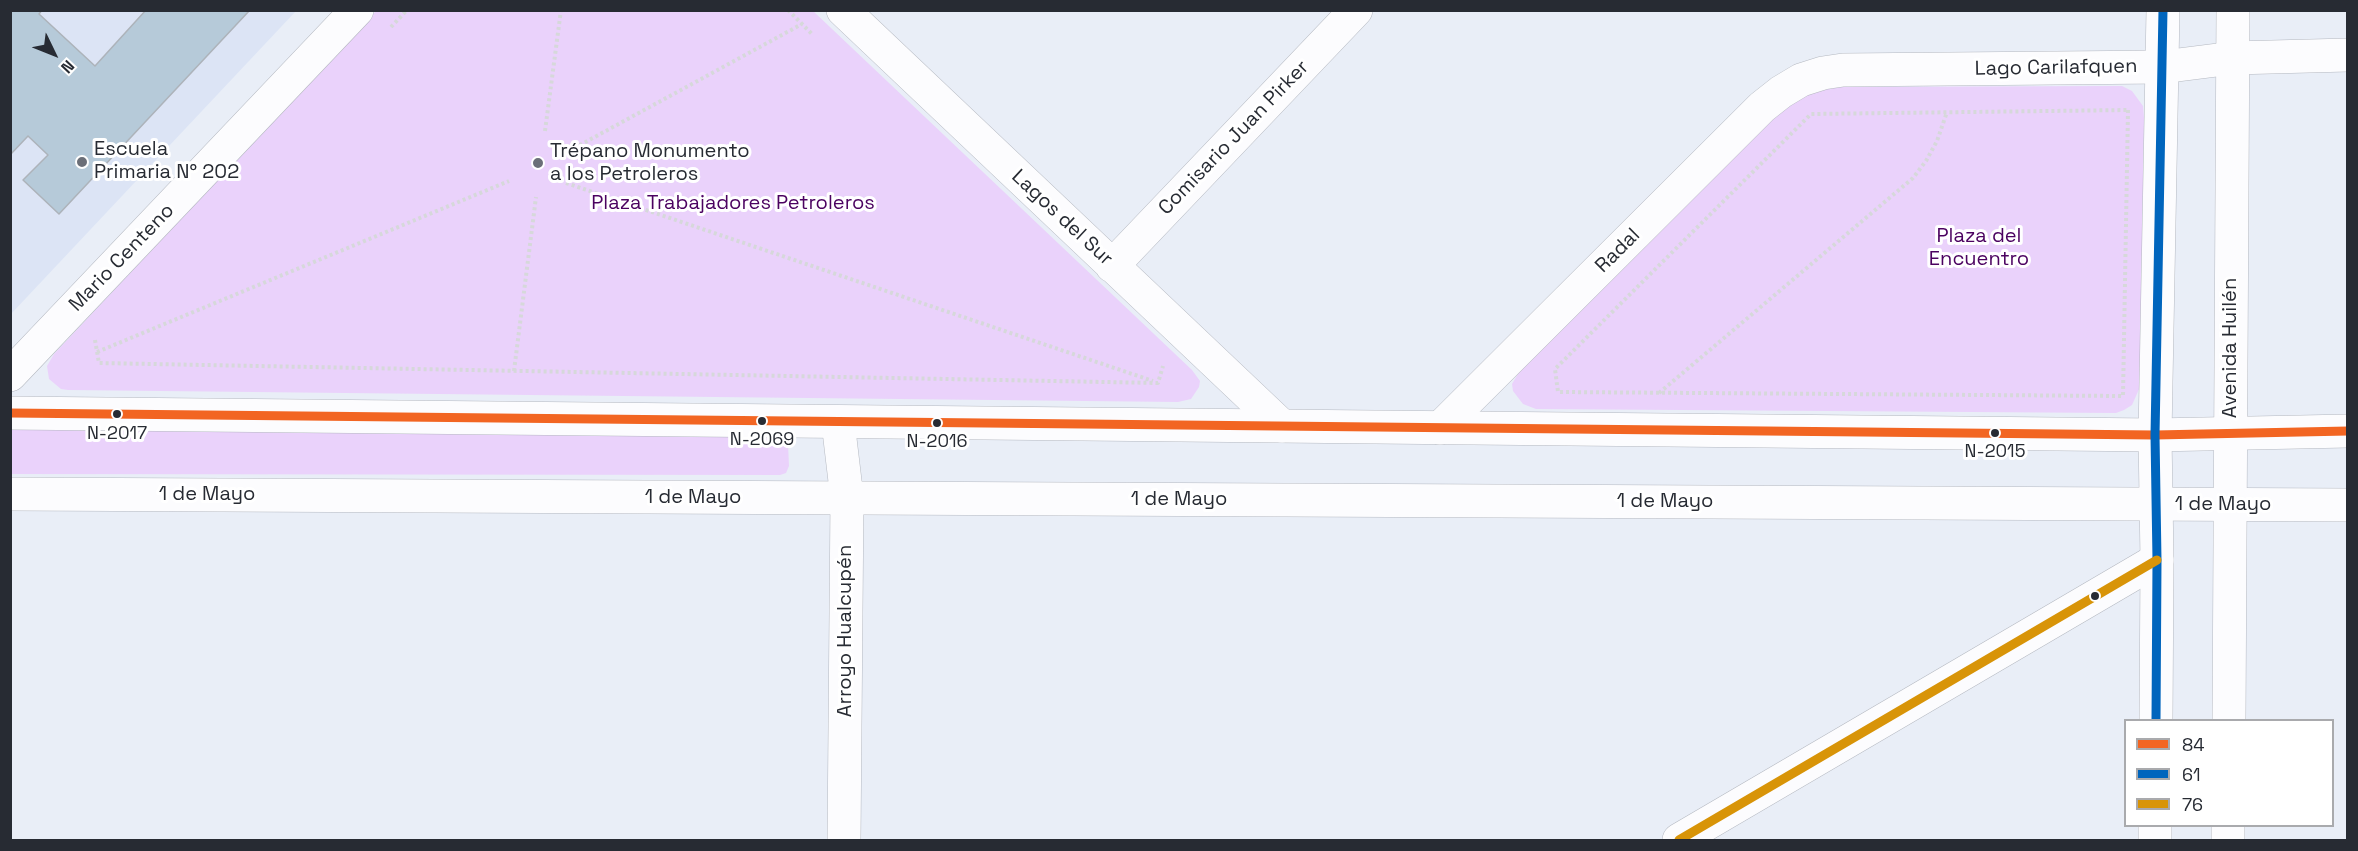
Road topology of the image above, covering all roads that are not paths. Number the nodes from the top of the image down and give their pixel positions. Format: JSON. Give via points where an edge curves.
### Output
{"nodes":[{"id":1,"x":357,"y":10,"type":"edge"},
{"id":2,"x":1356,"y":10,"type":"edge"},
{"id":3,"x":2163,"y":10,"type":"edge"},
{"id":4,"x":2233,"y":10,"type":"edge"},
{"id":5,"x":849,"y":12,"type":"edge"},
{"id":6,"x":2348,"y":55,"type":"edge"},
{"id":7,"x":2233,"y":58,"type":"junction"},
{"id":8,"x":2162,"y":67,"type":"junction"},
{"id":9,"x":1801,"y":80,"type":"joint"},
{"id":10,"x":1112,"y":266,"type":"junction"},
{"id":11,"x":10,"y":375,"type":"edge"},
{"id":12,"x":10,"y":413,"type":"edge"},
{"id":13,"x":838,"y":422,"type":"junction"},
{"id":14,"x":1282,"y":426,"type":"junction"},
{"id":15,"x":1440,"y":428,"type":"junction"},
{"id":16,"x":2348,"y":431,"type":"edge"},
{"id":17,"x":2230,"y":433,"type":"junction"},
{"id":18,"x":2155,"y":435,"type":"junction"},
{"id":19,"x":10,"y":494,"type":"edge"},
{"id":20,"x":847,"y":498,"type":"junction"},
{"id":21,"x":2231,"y":504,"type":"junction"},
{"id":22,"x":2155,"y":505,"type":"junction"},
{"id":23,"x":2348,"y":505,"type":"edge"},
{"id":24,"x":2157,"y":560,"type":"junction"},
{"id":25,"x":2156,"y":719,"type":"edge"},
{"id":26,"x":2229,"y":719,"type":"edge"},
{"id":27,"x":844,"y":840,"type":"edge"},
{"id":28,"x":1679,"y":840,"type":"edge"}],
"edges":[{"from":1,"to":11,"type":"street","name":"Mario Centeno"},
{"from":2,"to":10,"type":"street","name":"Comisario Juan Pirker"},
{"from":3,"to":8,"type":"street"},
{"from":4,"to":7,"type":"street","name":"Avenida Huilén"},
{"from":5,"to":10,"type":"street","name":"Lagos del Sur"},
{"from":6,"to":7,"type":"street","name":"Lago Carilafquen"},
{"from":7,"to":8,"type":"street","name":"Lago Carilafquen"},
{"from":7,"to":17,"type":"street","name":"Avenida Huilén"},
{"from":8,"to":9,"type":"street","name":"Lago Carilafquen","via":[[1843,70]]},
{"from":8,"to":18,"type":"street"},
{"from":9,"to":15,"type":"street","name":"Radal","via":[[1762,107]]},
{"from":10,"to":14,"type":"street","name":"Lagos del Sur"},
{"from":12,"to":13,"type":"street"},
{"from":13,"to":14,"type":"street"},
{"from":13,"to":20,"type":"street","name":"Arroyo Hualcupén"},
{"from":14,"to":15,"type":"street"},
{"from":15,"to":18,"type":"street"},
{"from":16,"to":17,"type":"street"},
{"from":17,"to":18,"type":"street"},
{"from":17,"to":21,"type":"street","name":"Avenida Huilén"},
{"from":18,"to":22,"type":"street"},
{"from":19,"to":20,"type":"street","name":"1 de Mayo"},
{"from":20,"to":22,"type":"street","name":"1 de Mayo"},
{"from":20,"to":27,"type":"street","name":"Arroyo Hualcupén"},
{"from":21,"to":22,"type":"street","name":"1 de Mayo"},
{"from":21,"to":23,"type":"street","name":"1 de Mayo"},
{"from":21,"to":26,"type":"street","name":"Avenida Huilén"},
{"from":22,"to":24,"type":"street"},
{"from":24,"to":25,"type":"street"},
{"from":24,"to":28,"type":"street"}]}
